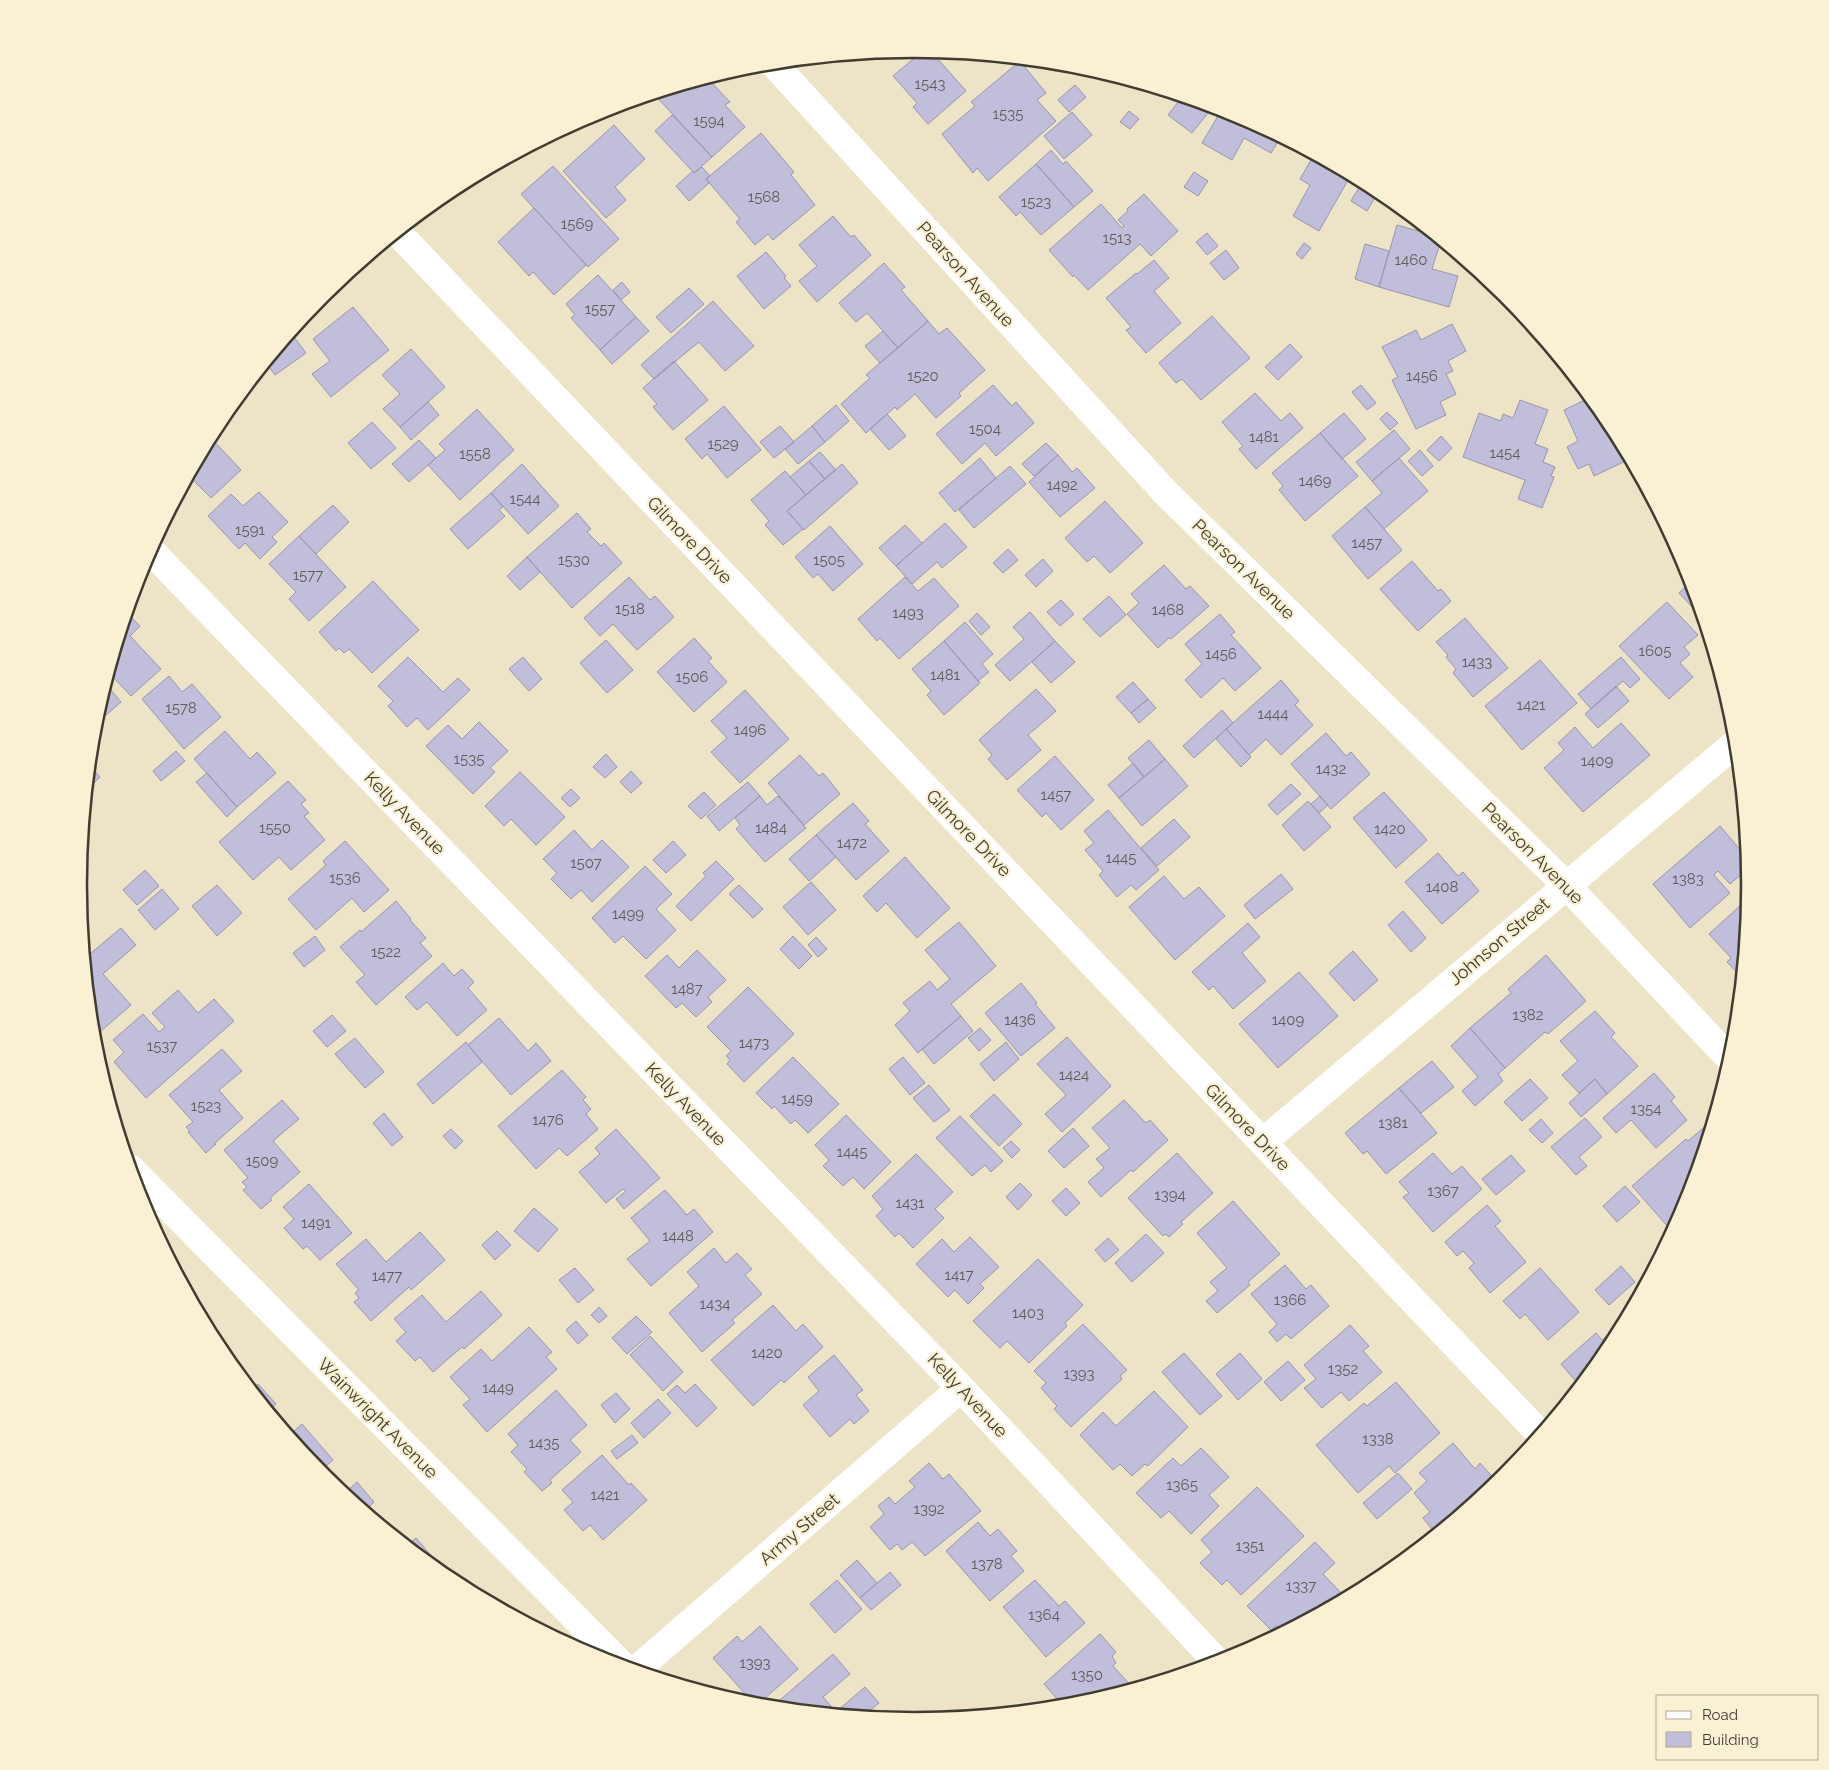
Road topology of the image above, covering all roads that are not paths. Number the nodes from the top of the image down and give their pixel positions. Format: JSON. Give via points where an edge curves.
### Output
{"nodes":[{"id":1,"x":779,"y":69,"type":"edge"},
{"id":2,"x":402,"y":236,"type":"edge"},
{"id":3,"x":156,"y":556,"type":"edge"},
{"id":4,"x":1730,"y":748,"type":"edge"},
{"id":5,"x":1566,"y":885,"type":"junction"},
{"id":6,"x":1724,"y":1053,"type":"edge"},
{"id":7,"x":1263,"y":1142,"type":"junction"},
{"id":8,"x":142,"y":1180,"type":"edge"},
{"id":9,"x":961,"y":1388,"type":"junction"},
{"id":10,"x":1537,"y":1431,"type":"edge"},
{"id":11,"x":613,"y":1655,"type":"edge"},
{"id":12,"x":1212,"y":1657,"type":"edge"},
{"id":13,"x":641,"y":1666,"type":"edge"}],
"edges":[{"from":1,"to":5,"type":"street","name":"Pearson Avenue","via":[[1165,492]]},
{"from":2,"to":7,"type":"street","name":"Gilmore Drive"},
{"from":3,"to":9,"type":"street","name":"Kelly Avenue"},
{"from":4,"to":5,"type":"street","name":"Johnson Street"},
{"from":5,"to":6,"type":"street","name":"Pearson Avenue"},
{"from":5,"to":7,"type":"street","name":"Johnson Street"},
{"from":7,"to":10,"type":"street","name":"Gilmore Drive"},
{"from":8,"to":11,"type":"street","name":"Wainwright Avenue"},
{"from":9,"to":12,"type":"street","name":"Kelly Avenue"},
{"from":9,"to":13,"type":"street","name":"Army Street"}]}
